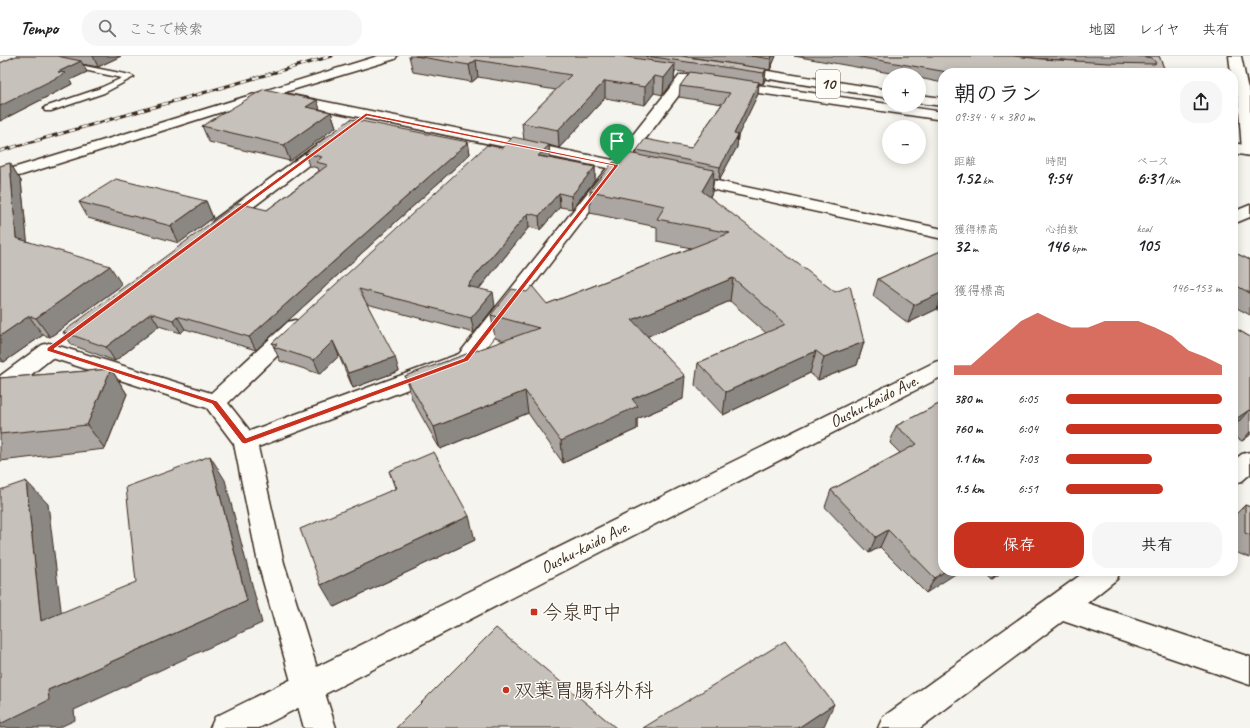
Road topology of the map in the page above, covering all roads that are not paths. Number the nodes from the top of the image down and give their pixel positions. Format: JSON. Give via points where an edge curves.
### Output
{"nodes":[{"id":1,"x":391,"y":56,"type":"edge"},
{"id":2,"x":1235,"y":56,"type":"edge"},
{"id":3,"x":59,"y":63,"type":"edge"},
{"id":4,"x":720,"y":67,"type":"edge"},
{"id":5,"x":1235,"y":68,"type":"edge"},
{"id":6,"x":685,"y":78,"type":"edge"},
{"id":7,"x":716,"y":83,"type":"edge"},
{"id":8,"x":1238,"y":87,"type":"edge"},
{"id":9,"x":882,"y":93,"type":"edge"},
{"id":10,"x":265,"y":94,"type":"junction"},
{"id":11,"x":926,"y":100,"type":"edge"},
{"id":12,"x":938,"y":101,"type":"edge"},
{"id":13,"x":48,"y":109,"type":"dead end"},
{"id":14,"x":366,"y":114,"type":"junction"},
{"id":15,"x":938,"y":115,"type":"edge"},
{"id":16,"x":495,"y":140,"type":"junction"},
{"id":17,"x":1238,"y":149,"type":"edge"},
{"id":18,"x":1250,"y":150,"type":"edge"},
{"id":19,"x":478,"y":157,"type":"edge"},
{"id":20,"x":617,"y":165,"type":"junction"},
{"id":21,"x":656,"y":174,"type":"edge"},
{"id":22,"x":0,"y":177,"type":"edge"},
{"id":23,"x":671,"y":177,"type":"edge"},
{"id":24,"x":1250,"y":210,"type":"edge"},
{"id":25,"x":1238,"y":216,"type":"edge"},
{"id":26,"x":208,"y":232,"type":"edge"},
{"id":27,"x":938,"y":233,"type":"edge"},
{"id":28,"x":308,"y":315,"type":"edge"},
{"id":29,"x":938,"y":370,"type":"edge"},
{"id":30,"x":0,"y":387,"type":"edge"},
{"id":31,"x":214,"y":402,"type":"junction"},
{"id":32,"x":245,"y":442,"type":"junction"},
{"id":33,"x":1250,"y":461,"type":"edge"},
{"id":34,"x":1238,"y":470,"type":"edge"},
{"id":35,"x":1100,"y":576,"type":"edge"},
{"id":36,"x":1060,"y":607,"type":"junction"},
{"id":37,"x":1250,"y":671,"type":"edge"},
{"id":38,"x":308,"y":687,"type":"junction"},
{"id":39,"x":226,"y":728,"type":"edge"},
{"id":40,"x":320,"y":728,"type":"edge"},
{"id":41,"x":894,"y":728,"type":"edge"}],
"edges":[{"from":1,"to":10,"type":"street"},
{"from":2,"to":5,"type":"street"},
{"from":3,"to":13,"type":"lane","via":[[130,77],[101,91]]},
{"from":4,"to":9,"type":"street","number":"10"},
{"from":6,"to":20,"type":"street"},
{"from":7,"to":15,"type":"street"},
{"from":8,"to":18,"type":"street","via":[[1245,98]]},
{"from":10,"to":14,"type":"street"},
{"from":10,"to":22,"type":"street"},
{"from":11,"to":12,"type":"street"},
{"from":14,"to":16,"type":"street"},
{"from":14,"to":26,"type":"street"},
{"from":16,"to":19,"type":"street"},
{"from":16,"to":20,"type":"street"},
{"from":17,"to":18,"type":"street"},
{"from":20,"to":21,"type":"street"},
{"from":20,"to":32,"type":"street","via":[[466,359]]},
{"from":23,"to":27,"type":"street"},
{"from":24,"to":25,"type":"street"},
{"from":28,"to":31,"type":"street"},
{"from":29,"to":38,"type":"street","name":"Oushu-kaido Ave."},
{"from":30,"to":31,"type":"street","via":[[56,345]]},
{"from":31,"to":32,"type":"street"},
{"from":32,"to":38,"type":"street","via":[[271,563]]},
{"from":33,"to":34,"type":"street"},
{"from":35,"to":36,"type":"street"},
{"from":36,"to":37,"type":"street"},
{"from":36,"to":41,"type":"street"},
{"from":38,"to":39,"type":"street","name":"Oushu-kaido Ave."},
{"from":38,"to":40,"type":"street"}]}
